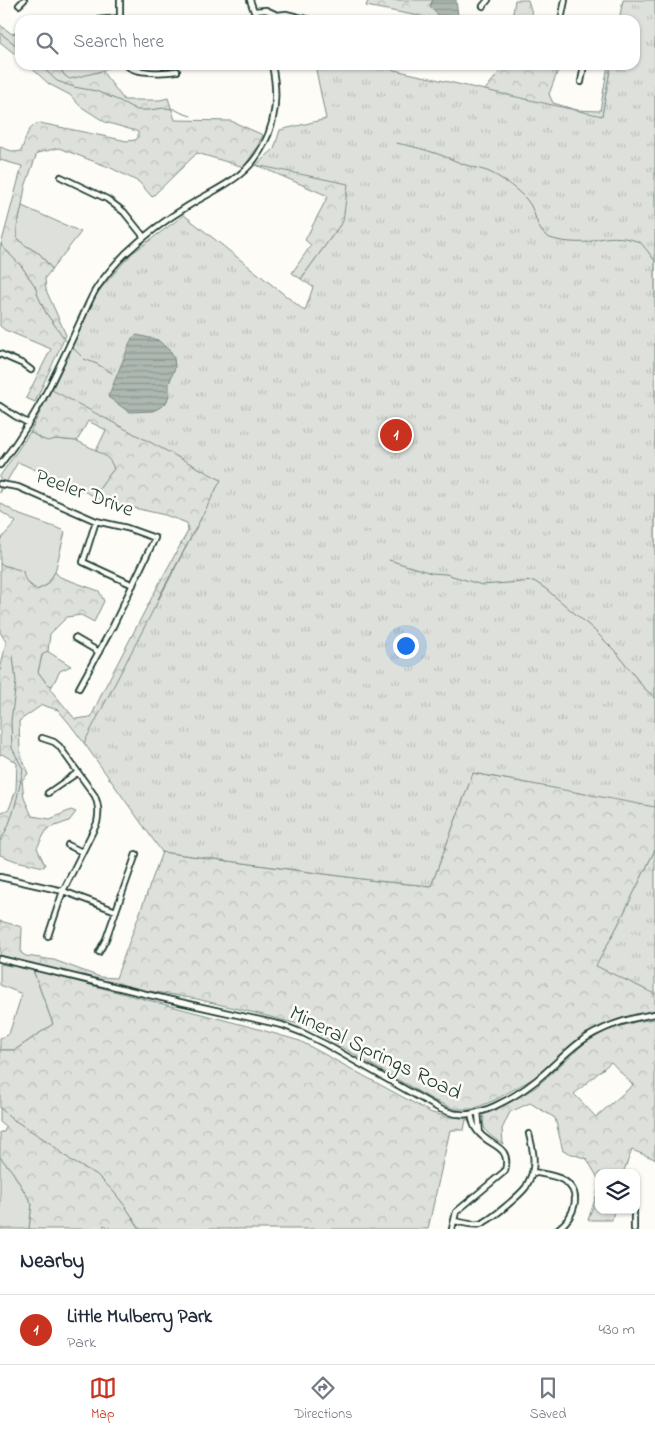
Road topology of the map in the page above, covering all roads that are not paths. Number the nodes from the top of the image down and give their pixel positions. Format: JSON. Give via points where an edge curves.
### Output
{"nodes":[{"id":1,"x":24,"y":0,"type":"edge"},
{"id":2,"x":120,"y":0,"type":"edge"},
{"id":3,"x":250,"y":0,"type":"edge"},
{"id":4,"x":488,"y":0,"type":"edge"},
{"id":5,"x":565,"y":0,"type":"edge"},
{"id":6,"x":19,"y":5,"type":"dead end"},
{"id":7,"x":483,"y":6,"type":"dead end"},
{"id":8,"x":254,"y":11,"type":"junction"},
{"id":9,"x":120,"y":15,"type":"edge"},
{"id":10,"x":255,"y":15,"type":"edge"},
{"id":11,"x":277,"y":15,"type":"edge"},
{"id":12,"x":277,"y":15,"type":"edge"},
{"id":13,"x":290,"y":15,"type":"edge"},
{"id":14,"x":562,"y":15,"type":"edge"},
{"id":15,"x":136,"y":70,"type":"edge"},
{"id":16,"x":273,"y":70,"type":"edge"},
{"id":17,"x":583,"y":70,"type":"edge"},
{"id":18,"x":177,"y":71,"type":"dead end"},
{"id":19,"x":581,"y":82,"type":"dead end"},
{"id":20,"x":61,"y":178,"type":"dead end"},
{"id":21,"x":144,"y":237,"type":"junction"},
{"id":22,"x":0,"y":354,"type":"edge"},
{"id":23,"x":31,"y":370,"type":"dead end"},
{"id":24,"x":0,"y":406,"type":"edge"},
{"id":25,"x":28,"y":423,"type":"junction"},
{"id":26,"x":0,"y":465,"type":"edge"},
{"id":27,"x":0,"y":484,"type":"edge"},
{"id":28,"x":96,"y":521,"type":"junction"},
{"id":29,"x":133,"y":586,"type":"junction"},
{"id":30,"x":75,"y":638,"type":"dead end"},
{"id":31,"x":98,"y":652,"type":"junction"},
{"id":32,"x":79,"y":688,"type":"dead end"},
{"id":33,"x":42,"y":738,"type":"dead end"},
{"id":34,"x":77,"y":772,"type":"junction"},
{"id":35,"x":48,"y":793,"type":"dead end"},
{"id":36,"x":68,"y":845,"type":"dead end"},
{"id":37,"x":82,"y":852,"type":"junction"},
{"id":38,"x":136,"y":854,"type":"dead end"},
{"id":39,"x":0,"y":877,"type":"edge"},
{"id":40,"x":62,"y":891,"type":"junction"},
{"id":41,"x":116,"y":911,"type":"junction"},
{"id":42,"x":48,"y":936,"type":"dead end"},
{"id":43,"x":99,"y":952,"type":"dead end"},
{"id":44,"x":0,"y":959,"type":"edge"},
{"id":45,"x":655,"y":1014,"type":"edge"},
{"id":46,"x":478,"y":1112,"type":"junction"},
{"id":47,"x":471,"y":1114,"type":"junction"},
{"id":48,"x":480,"y":1134,"type":"junction"},
{"id":49,"x":529,"y":1134,"type":"dead end"},
{"id":50,"x":533,"y":1172,"type":"junction"},
{"id":51,"x":634,"y":1214,"type":"edge"},
{"id":52,"x":454,"y":1221,"type":"junction"},
{"id":53,"x":452,"y":1229,"type":"edge"},
{"id":54,"x":558,"y":1229,"type":"edge"},
{"id":55,"x":634,"y":1229,"type":"edge"}],
"edges":[{"from":1,"to":6,"type":"street"},
{"from":2,"to":9,"type":"street"},
{"from":3,"to":8,"type":"street"},
{"from":4,"to":7,"type":"street"},
{"from":5,"to":14,"type":"street"},
{"from":8,"to":10,"type":"street"},
{"from":8,"to":12,"type":"street","via":[[266,10]]},
{"from":11,"to":13,"type":"street"},
{"from":15,"to":18,"type":"street"},
{"from":16,"to":21,"type":"street","via":[[276,89],[274,117],[264,146],[255,159],[229,183],[184,208]]},
{"from":17,"to":19,"type":"street"},
{"from":20,"to":21,"type":"street","via":[[112,202]]},
{"from":21,"to":25,"type":"street","via":[[98,286]]},
{"from":22,"to":23,"type":"street"},
{"from":24,"to":25,"type":"street"},
{"from":25,"to":26,"type":"street"},
{"from":27,"to":28,"type":"street","name":"Peeler Drive","via":[[18,487]]},
{"from":28,"to":29,"type":"street","via":[[83,562]]},
{"from":28,"to":29,"type":"street","name":"Peeler Drive","via":[[155,538]]},
{"from":29,"to":31,"type":"street"},
{"from":30,"to":31,"type":"street"},
{"from":31,"to":32,"type":"street"},
{"from":33,"to":34,"type":"street","via":[[59,746]]},
{"from":34,"to":35,"type":"street"},
{"from":34,"to":37,"type":"street","via":[[99,806],[97,823]]},
{"from":36,"to":37,"type":"street"},
{"from":37,"to":40,"type":"street"},
{"from":38,"to":41,"type":"street"},
{"from":39,"to":40,"type":"street"},
{"from":40,"to":41,"type":"street"},
{"from":40,"to":42,"type":"street"},
{"from":41,"to":43,"type":"street"},
{"from":44,"to":47,"type":"street","name":"Mineral Springs Road","via":[[282,1025],[325,1044],[440,1109]]},
{"from":45,"to":46,"type":"street","name":"Mineral Springs Road","via":[[624,1021],[588,1037],[524,1090]]},
{"from":46,"to":47,"type":"street","name":"Mineral Springs Road"},
{"from":46,"to":48,"type":"street"},
{"from":47,"to":48,"type":"street","via":[[474,1127]]},
{"from":48,"to":52,"type":"street","via":[[506,1155],[505,1171],[456,1212]]},
{"from":49,"to":50,"type":"street"},
{"from":50,"to":52,"type":"street","via":[[520,1193],[482,1224]]},
{"from":50,"to":54,"type":"street","via":[[562,1179],[574,1191],[574,1208],[569,1219]]},
{"from":51,"to":55,"type":"street"},
{"from":52,"to":53,"type":"street"}]}
